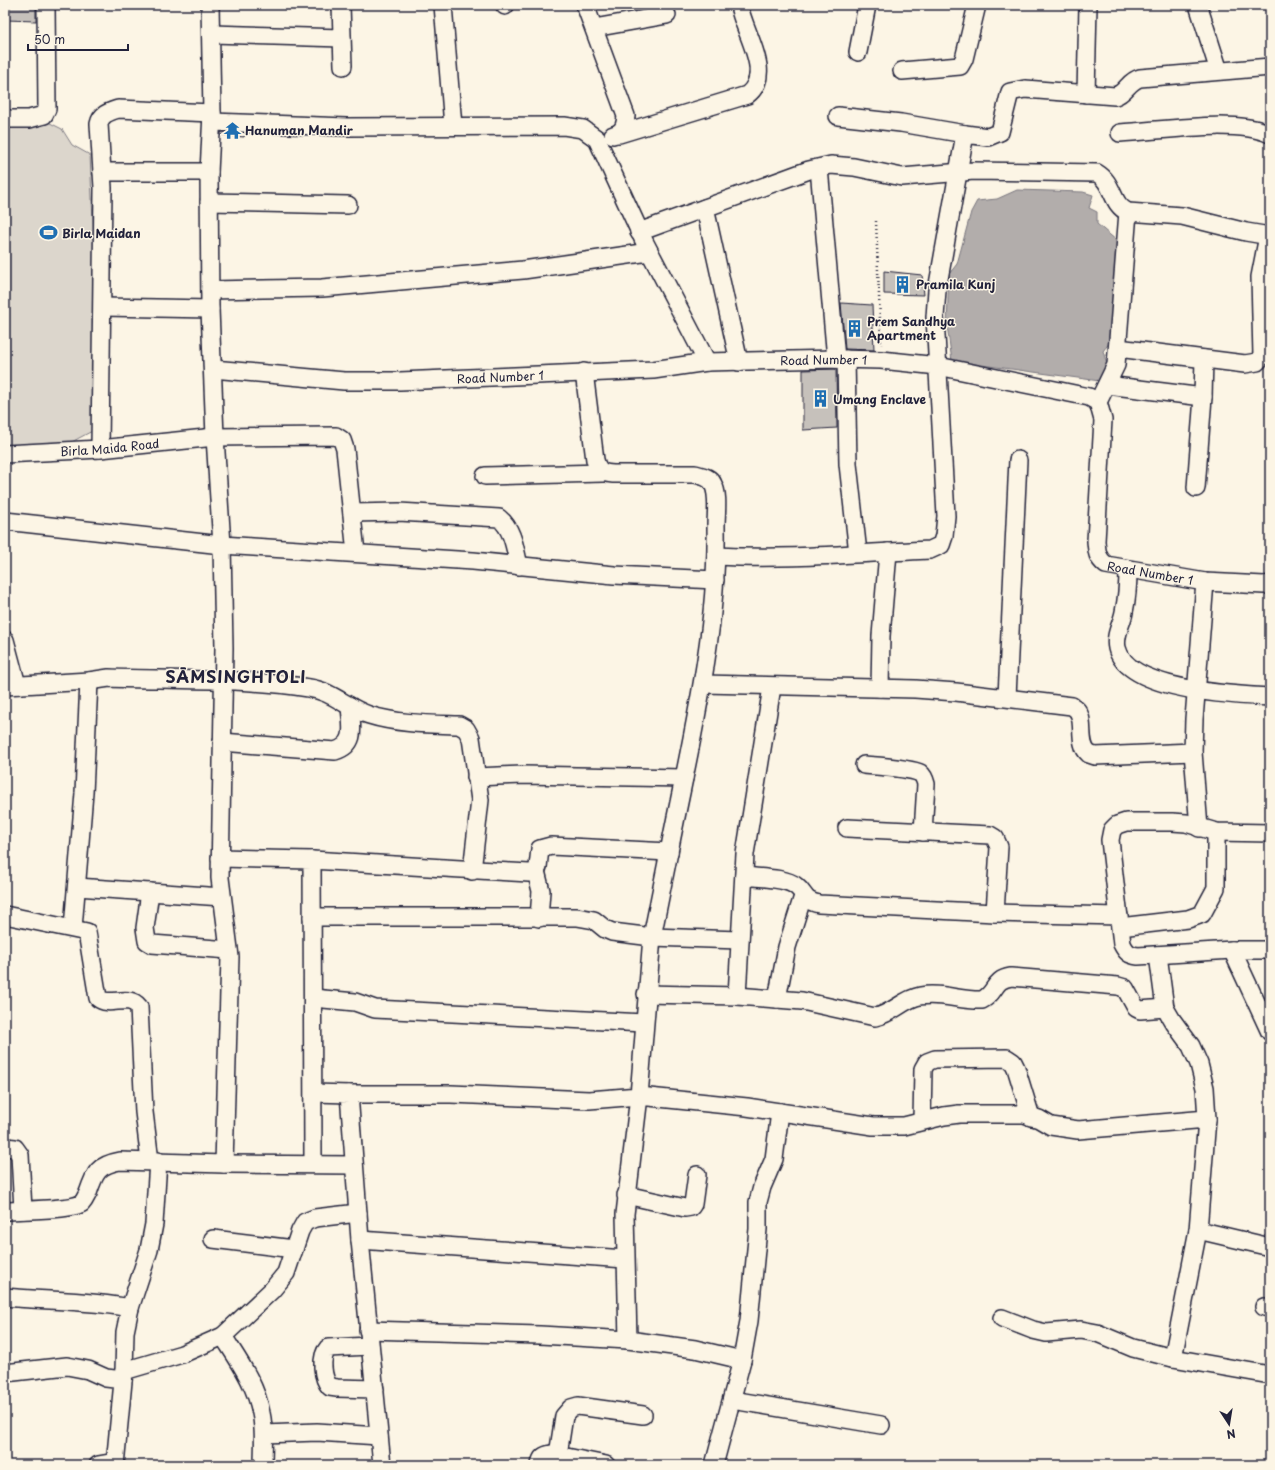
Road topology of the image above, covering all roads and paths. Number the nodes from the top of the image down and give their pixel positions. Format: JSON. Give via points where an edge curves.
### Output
{"nodes":[{"id":1,"x":46,"y":5,"type":"edge"},
{"id":2,"x":210,"y":5,"type":"edge"},
{"id":3,"x":341,"y":5,"type":"edge"},
{"id":4,"x":443,"y":5,"type":"edge"},
{"id":5,"x":586,"y":5,"type":"edge"},
{"id":6,"x":738,"y":5,"type":"edge"},
{"id":7,"x":867,"y":5,"type":"edge"},
{"id":8,"x":977,"y":5,"type":"edge"},
{"id":9,"x":1088,"y":5,"type":"edge"},
{"id":10,"x":1198,"y":5,"type":"edge"},
{"id":11,"x":667,"y":15,"type":"dead end"},
{"id":12,"x":594,"y":28,"type":"junction"},
{"id":13,"x":212,"y":34,"type":"junction"},
{"id":14,"x":342,"y":38,"type":"junction"},
{"id":15,"x":858,"y":52,"type":"dead end"},
{"id":16,"x":343,"y":66,"type":"dead end"},
{"id":17,"x":1270,"y":67,"type":"edge"},
{"id":18,"x":902,"y":71,"type":"dead end"},
{"id":19,"x":1219,"y":71,"type":"junction"},
{"id":20,"x":1086,"y":94,"type":"junction"},
{"id":21,"x":838,"y":116,"type":"dead end"},
{"id":22,"x":212,"y":118,"type":"junction"},
{"id":23,"x":5,"y":119,"type":"edge"},
{"id":24,"x":453,"y":126,"type":"junction"},
{"id":25,"x":1120,"y":133,"type":"dead end"},
{"id":26,"x":619,"y":134,"type":"junction"},
{"id":27,"x":965,"y":134,"type":"junction"},
{"id":28,"x":1270,"y":134,"type":"edge"},
{"id":29,"x":597,"y":139,"type":"junction"},
{"id":30,"x":819,"y":168,"type":"junction"},
{"id":31,"x":102,"y":172,"type":"junction"},
{"id":32,"x":209,"y":172,"type":"junction"},
{"id":33,"x":959,"y":173,"type":"junction"},
{"id":34,"x":210,"y":202,"type":"junction"},
{"id":35,"x":348,"y":205,"type":"dead end"},
{"id":36,"x":705,"y":208,"type":"junction"},
{"id":37,"x":1128,"y":212,"type":"junction"},
{"id":38,"x":876,"y":221,"type":"dead end"},
{"id":39,"x":639,"y":232,"type":"junction"},
{"id":40,"x":1269,"y":236,"type":"edge"},
{"id":41,"x":649,"y":252,"type":"junction"},
{"id":42,"x":210,"y":290,"type":"junction"},
{"id":43,"x":103,"y":307,"type":"junction"},
{"id":44,"x":210,"y":309,"type":"junction"},
{"id":45,"x":1118,"y":348,"type":"junction"},
{"id":46,"x":841,"y":359,"type":"junction"},
{"id":47,"x":1204,"y":359,"type":"junction"},
{"id":48,"x":881,"y":360,"type":"junction"},
{"id":49,"x":707,"y":362,"type":"junction"},
{"id":50,"x":739,"y":362,"type":"junction"},
{"id":51,"x":938,"y":366,"type":"junction"},
{"id":52,"x":213,"y":369,"type":"junction"},
{"id":53,"x":584,"y":372,"type":"junction"},
{"id":54,"x":1107,"y":385,"type":"junction"},
{"id":55,"x":1203,"y":397,"type":"junction"},
{"id":56,"x":1098,"y":402,"type":"junction"},
{"id":57,"x":215,"y":437,"type":"junction"},
{"id":58,"x":100,"y":449,"type":"junction"},
{"id":59,"x":5,"y":454,"type":"edge"},
{"id":60,"x":1018,"y":460,"type":"dead end"},
{"id":61,"x":603,"y":473,"type":"junction"},
{"id":62,"x":485,"y":476,"type":"dead end"},
{"id":63,"x":1196,"y":488,"type":"dead end"},
{"id":64,"x":352,"y":512,"type":"junction"},
{"id":65,"x":5,"y":521,"type":"edge"},
{"id":66,"x":222,"y":545,"type":"junction"},
{"id":67,"x":888,"y":552,"type":"junction"},
{"id":68,"x":356,"y":553,"type":"junction"},
{"id":69,"x":858,"y":553,"type":"junction"},
{"id":70,"x":717,"y":556,"type":"junction"},
{"id":71,"x":519,"y":566,"type":"junction"},
{"id":72,"x":1128,"y":570,"type":"junction"},
{"id":73,"x":715,"y":580,"type":"junction"},
{"id":74,"x":1204,"y":582,"type":"junction"},
{"id":75,"x":1270,"y":584,"type":"edge"},
{"id":76,"x":5,"y":640,"type":"edge"},
{"id":77,"x":89,"y":681,"type":"junction"},
{"id":78,"x":223,"y":682,"type":"junction"},
{"id":79,"x":703,"y":684,"type":"junction"},
{"id":80,"x":11,"y":685,"type":"edge"},
{"id":81,"x":772,"y":687,"type":"junction"},
{"id":82,"x":880,"y":688,"type":"junction"},
{"id":83,"x":1197,"y":690,"type":"junction"},
{"id":84,"x":1007,"y":697,"type":"junction"},
{"id":85,"x":1270,"y":697,"type":"edge"},
{"id":86,"x":350,"y":706,"type":"junction"},
{"id":87,"x":222,"y":742,"type":"junction"},
{"id":88,"x":1193,"y":752,"type":"junction"},
{"id":89,"x":864,"y":765,"type":"dead end"},
{"id":90,"x":476,"y":777,"type":"junction"},
{"id":91,"x":684,"y":778,"type":"junction"},
{"id":92,"x":847,"y":828,"type":"dead end"},
{"id":93,"x":1199,"y":828,"type":"junction"},
{"id":94,"x":923,"y":832,"type":"junction"},
{"id":95,"x":1216,"y":832,"type":"junction"},
{"id":96,"x":1270,"y":833,"type":"edge"},
{"id":97,"x":669,"y":852,"type":"junction"},
{"id":98,"x":220,"y":858,"type":"junction"},
{"id":99,"x":312,"y":860,"type":"junction"},
{"id":100,"x":472,"y":871,"type":"junction"},
{"id":101,"x":536,"y":871,"type":"junction"},
{"id":102,"x":744,"y":876,"type":"junction"},
{"id":103,"x":77,"y":887,"type":"junction"},
{"id":104,"x":150,"y":892,"type":"junction"},
{"id":105,"x":803,"y":896,"type":"junction"},
{"id":106,"x":222,"y":897,"type":"junction"},
{"id":107,"x":995,"y":913,"type":"junction"},
{"id":108,"x":5,"y":915,"type":"edge"},
{"id":109,"x":312,"y":917,"type":"junction"},
{"id":110,"x":540,"y":918,"type":"junction"},
{"id":111,"x":1119,"y":922,"type":"junction"},
{"id":112,"x":73,"y":928,"type":"junction"},
{"id":113,"x":652,"y":937,"type":"junction"},
{"id":114,"x":739,"y":940,"type":"junction"},
{"id":115,"x":229,"y":950,"type":"junction"},
{"id":116,"x":1232,"y":950,"type":"junction"},
{"id":117,"x":1270,"y":950,"type":"edge"},
{"id":118,"x":1158,"y":955,"type":"junction"},
{"id":119,"x":646,"y":994,"type":"junction"},
{"id":120,"x":737,"y":996,"type":"junction"},
{"id":121,"x":313,"y":998,"type":"junction"},
{"id":122,"x":777,"y":999,"type":"junction"},
{"id":123,"x":1165,"y":1008,"type":"junction"},
{"id":124,"x":644,"y":1023,"type":"junction"},
{"id":125,"x":1270,"y":1032,"type":"edge"},
{"id":126,"x":314,"y":1093,"type":"junction"},
{"id":127,"x":349,"y":1094,"type":"junction"},
{"id":128,"x":639,"y":1096,"type":"junction"},
{"id":129,"x":780,"y":1112,"type":"junction"},
{"id":130,"x":1031,"y":1117,"type":"junction"},
{"id":131,"x":1207,"y":1119,"type":"junction"},
{"id":132,"x":922,"y":1121,"type":"junction"},
{"id":133,"x":5,"y":1147,"type":"edge"},
{"id":134,"x":154,"y":1161,"type":"junction"},
{"id":135,"x":224,"y":1164,"type":"junction"},
{"id":136,"x":313,"y":1164,"type":"junction"},
{"id":137,"x":354,"y":1165,"type":"junction"},
{"id":138,"x":697,"y":1175,"type":"dead end"},
{"id":139,"x":626,"y":1195,"type":"junction"},
{"id":140,"x":23,"y":1210,"type":"junction"},
{"id":141,"x":5,"y":1211,"type":"edge"},
{"id":142,"x":358,"y":1213,"type":"junction"},
{"id":143,"x":1198,"y":1230,"type":"junction"},
{"id":144,"x":213,"y":1239,"type":"dead end"},
{"id":145,"x":360,"y":1240,"type":"junction"},
{"id":146,"x":1270,"y":1247,"type":"edge"},
{"id":147,"x":294,"y":1249,"type":"junction"},
{"id":148,"x":625,"y":1259,"type":"junction"},
{"id":149,"x":5,"y":1297,"type":"edge"},
{"id":150,"x":130,"y":1308,"type":"junction"},
{"id":151,"x":1002,"y":1318,"type":"dead end"},
{"id":152,"x":223,"y":1336,"type":"junction"},
{"id":153,"x":369,"y":1338,"type":"junction"},
{"id":154,"x":628,"y":1340,"type":"junction"},
{"id":155,"x":1173,"y":1358,"type":"junction"},
{"id":156,"x":742,"y":1360,"type":"junction"},
{"id":157,"x":5,"y":1373,"type":"edge"},
{"id":158,"x":1270,"y":1375,"type":"edge"},
{"id":159,"x":123,"y":1376,"type":"junction"},
{"id":160,"x":375,"y":1390,"type":"junction"},
{"id":161,"x":732,"y":1400,"type":"junction"},
{"id":162,"x":643,"y":1415,"type":"dead end"},
{"id":163,"x":881,"y":1425,"type":"dead end"},
{"id":164,"x":264,"y":1434,"type":"junction"},
{"id":165,"x":379,"y":1436,"type":"junction"},
{"id":166,"x":558,"y":1455,"type":"junction"},
{"id":167,"x":109,"y":1464,"type":"edge"},
{"id":168,"x":263,"y":1465,"type":"edge"},
{"id":169,"x":382,"y":1465,"type":"edge"},
{"id":170,"x":540,"y":1465,"type":"edge"},
{"id":171,"x":606,"y":1465,"type":"edge"},
{"id":172,"x":714,"y":1465,"type":"edge"}],
"edges":[{"from":1,"to":23,"type":"street","via":[[47,109],[44,115],[38,117]]},
{"from":2,"to":13,"type":"street"},
{"from":3,"to":14,"type":"street"},
{"from":4,"to":24,"type":"street"},
{"from":5,"to":12,"type":"street"},
{"from":6,"to":26,"type":"street","via":[[759,68],[758,81],[754,89],[740,97]]},
{"from":7,"to":15,"type":"street"},
{"from":8,"to":18,"type":"street","via":[[960,66]]},
{"from":9,"to":20,"type":"street"},
{"from":10,"to":19,"type":"street"},
{"from":11,"to":12,"type":"street"},
{"from":12,"to":26,"type":"street","via":[[626,116],[624,127]]},
{"from":13,"to":14,"type":"street"},
{"from":13,"to":22,"type":"street"},
{"from":14,"to":16,"type":"street"},
{"from":17,"to":19,"type":"street"},
{"from":19,"to":20,"type":"street","via":[[1140,78],[1133,80],[1121,94],[1115,96]]},
{"from":20,"to":27,"type":"street","via":[[1016,90],[1010,92],[1000,132],[988,137]]},
{"from":21,"to":27,"type":"street"},
{"from":22,"to":24,"type":"street","via":[[346,127]]},
{"from":22,"to":31,"type":"street","via":[[118,109],[106,113],[98,124]]},
{"from":22,"to":32,"type":"street"},
{"from":24,"to":29,"type":"street","via":[[564,126],[583,129]]},
{"from":25,"to":28,"type":"street","via":[[1218,126],[1250,128]]},
{"from":26,"to":29,"type":"street"},
{"from":27,"to":33,"type":"street"},
{"from":29,"to":39,"type":"street"},
{"from":30,"to":33,"type":"street","via":[[831,164],[902,176]]},
{"from":30,"to":36,"type":"street"},
{"from":30,"to":46,"type":"street"},
{"from":31,"to":32,"type":"street"},
{"from":31,"to":43,"type":"street"},
{"from":32,"to":34,"type":"street"},
{"from":33,"to":37,"type":"street","via":[[1097,173],[1109,184],[1122,210]]},
{"from":33,"to":51,"type":"street","via":[[937,290],[935,317]]},
{"from":34,"to":35,"type":"street"},
{"from":34,"to":42,"type":"street"},
{"from":36,"to":39,"type":"street"},
{"from":36,"to":50,"type":"street"},
{"from":37,"to":40,"type":"street","via":[[1182,216]]},
{"from":37,"to":45,"type":"street"},
{"from":38,"to":48,"type":"path"},
{"from":39,"to":41,"type":"street"},
{"from":40,"to":47,"type":"street","via":[[1260,277],[1262,356],[1251,364]]},
{"from":41,"to":42,"type":"street","via":[[523,270],[322,288]]},
{"from":41,"to":49,"type":"street"},
{"from":42,"to":44,"type":"street"},
{"from":43,"to":44,"type":"street"},
{"from":43,"to":58,"type":"street"},
{"from":44,"to":52,"type":"street"},
{"from":45,"to":47,"type":"street"},
{"from":45,"to":54,"type":"street","via":[[1116,365]]},
{"from":46,"to":48,"type":"street","name":"Road Number 1"},
{"from":46,"to":50,"type":"street","name":"Road Number 1"},
{"from":46,"to":69,"type":"street","via":[[848,464]]},
{"from":47,"to":55,"type":"street"},
{"from":48,"to":51,"type":"street","name":"Road Number 1"},
{"from":49,"to":50,"type":"street","name":"Road Number 1"},
{"from":49,"to":53,"type":"street","name":"Road Number 1","via":[[653,370]]},
{"from":51,"to":56,"type":"street","name":"Road Number 1","via":[[1089,397]]},
{"from":51,"to":67,"type":"street","via":[[946,516],[944,536],[941,545],[930,550]]},
{"from":52,"to":53,"type":"street","name":"Road Number 1","via":[[352,381]]},
{"from":52,"to":57,"type":"street"},
{"from":53,"to":61,"type":"street","via":[[595,460],[598,469]]},
{"from":54,"to":55,"type":"street"},
{"from":54,"to":56,"type":"street"},
{"from":55,"to":63,"type":"street"},
{"from":56,"to":72,"type":"street","name":"Road Number 1","via":[[1103,420],[1097,552],[1100,560],[1106,565]]},
{"from":57,"to":58,"type":"street","name":"Birla Maida Road"},
{"from":57,"to":64,"type":"street","name":"Birla Maida Road","via":[[336,436],[342,440],[345,449]]},
{"from":57,"to":66,"type":"street"},
{"from":58,"to":59,"type":"street","name":"Birla Maida Road"},
{"from":60,"to":84,"type":"street"},
{"from":61,"to":62,"type":"street"},
{"from":61,"to":70,"type":"street","via":[[706,476],[713,483],[716,493]]},
{"from":64,"to":68,"type":"street"},
{"from":64,"to":71,"type":"street","via":[[499,518],[510,532]]},
{"from":65,"to":66,"type":"street"},
{"from":66,"to":68,"type":"street"},
{"from":66,"to":78,"type":"street"},
{"from":67,"to":69,"type":"street"},
{"from":67,"to":82,"type":"street","via":[[881,636]]},
{"from":68,"to":71,"type":"street"},
{"from":69,"to":70,"type":"street","via":[[761,558]]},
{"from":70,"to":73,"type":"street"},
{"from":71,"to":73,"type":"street","via":[[614,575]]},
{"from":72,"to":74,"type":"street","name":"Road Number 1"},
{"from":72,"to":83,"type":"street","via":[[1124,614],[1117,632],[1117,648],[1123,660],[1135,671],[1155,681]]},
{"from":73,"to":79,"type":"street"},
{"from":74,"to":75,"type":"street","name":"Road Number 1"},
{"from":74,"to":83,"type":"street"},
{"from":76,"to":80,"type":"street"},
{"from":77,"to":78,"type":"street","via":[[109,678]]},
{"from":77,"to":80,"type":"street"},
{"from":77,"to":103,"type":"street"},
{"from":78,"to":86,"type":"street","via":[[310,688],[329,693]]},
{"from":78,"to":87,"type":"street"},
{"from":79,"to":81,"type":"street"},
{"from":79,"to":91,"type":"street"},
{"from":81,"to":82,"type":"street"},
{"from":81,"to":102,"type":"street","via":[[755,787]]},
{"from":82,"to":84,"type":"street"},
{"from":83,"to":85,"type":"street"},
{"from":83,"to":88,"type":"street"},
{"from":84,"to":88,"type":"street","via":[[1077,708],[1080,714],[1082,744],[1089,754],[1095,756]]},
{"from":86,"to":87,"type":"street","via":[[349,744],[335,751]]},
{"from":86,"to":90,"type":"street","via":[[368,715],[391,720],[459,725],[466,729],[471,738]]},
{"from":87,"to":98,"type":"street"},
{"from":88,"to":93,"type":"street"},
{"from":89,"to":94,"type":"street","via":[[912,771],[924,777],[926,784]]},
{"from":90,"to":91,"type":"street","via":[[530,775]]},
{"from":90,"to":100,"type":"street","via":[[480,800]]},
{"from":91,"to":97,"type":"street"},
{"from":92,"to":94,"type":"street"},
{"from":93,"to":95,"type":"street"},
{"from":93,"to":111,"type":"street","via":[[1186,823],[1126,822],[1112,830],[1110,840]]},
{"from":94,"to":107,"type":"street","via":[[995,838],[999,847]]},
{"from":95,"to":96,"type":"street"},
{"from":95,"to":111,"type":"street","via":[[1216,888],[1202,914],[1188,919]]},
{"from":97,"to":101,"type":"street","via":[[551,846],[540,849]]},
{"from":97,"to":113,"type":"street"},
{"from":98,"to":99,"type":"street"},
{"from":98,"to":106,"type":"street"},
{"from":99,"to":100,"type":"street"},
{"from":99,"to":109,"type":"street"},
{"from":100,"to":101,"type":"street"},
{"from":101,"to":110,"type":"street","via":[[541,891]]},
{"from":102,"to":105,"type":"street","via":[[789,882],[796,886]]},
{"from":102,"to":114,"type":"street"},
{"from":103,"to":104,"type":"street"},
{"from":103,"to":112,"type":"street"},
{"from":104,"to":106,"type":"street"},
{"from":104,"to":115,"type":"street","via":[[145,928],[147,941],[152,944]]},
{"from":105,"to":107,"type":"street","via":[[810,902],[820,904]]},
{"from":105,"to":122,"type":"street","via":[[787,946]]},
{"from":106,"to":115,"type":"street"},
{"from":107,"to":111,"type":"street"},
{"from":108,"to":112,"type":"street"},
{"from":109,"to":110,"type":"street"},
{"from":109,"to":121,"type":"street"},
{"from":110,"to":113,"type":"street","via":[[587,918],[612,932]]},
{"from":111,"to":118,"type":"street","via":[[1125,951],[1138,956]]},
{"from":112,"to":134,"type":"street","via":[[83,930],[88,936],[98,998],[107,1002],[129,1000],[139,1007],[144,1112]]},
{"from":113,"to":114,"type":"street"},
{"from":113,"to":119,"type":"street"},
{"from":114,"to":120,"type":"street"},
{"from":115,"to":135,"type":"street"},
{"from":116,"to":117,"type":"street"},
{"from":116,"to":118,"type":"street"},
{"from":116,"to":125,"type":"street"},
{"from":118,"to":123,"type":"street"},
{"from":119,"to":120,"type":"street"},
{"from":119,"to":124,"type":"street"},
{"from":120,"to":122,"type":"street"},
{"from":121,"to":124,"type":"street","via":[[355,1002],[375,1009]]},
{"from":121,"to":126,"type":"street"},
{"from":122,"to":123,"type":"street","via":[[824,1005],[875,1017],[886,1015],[907,1000],[919,996],[982,1000],[989,997],[1002,979],[1011,977],[1118,986],[1125,988],[1136,1008],[1140,1010]]},
{"from":123,"to":131,"type":"street","via":[[1191,1046],[1199,1064],[1205,1088]]},
{"from":124,"to":128,"type":"street"},
{"from":126,"to":127,"type":"street"},
{"from":126,"to":136,"type":"street"},
{"from":127,"to":128,"type":"street","via":[[444,1094],[589,1100]]},
{"from":127,"to":137,"type":"street"},
{"from":128,"to":129,"type":"street"},
{"from":128,"to":139,"type":"street"},
{"from":129,"to":132,"type":"street","via":[[873,1126],[898,1126]]},
{"from":129,"to":156,"type":"street","via":[[774,1159],[758,1202],[758,1229],[749,1321]]},
{"from":130,"to":131,"type":"street","via":[[1050,1126],[1078,1130]]},
{"from":130,"to":132,"type":"street","via":[[1005,1113],[959,1114]]},
{"from":130,"to":132,"type":"street","via":[[1016,1068],[1007,1058],[935,1059],[927,1062],[923,1069]]},
{"from":131,"to":143,"type":"street"},
{"from":133,"to":140,"type":"street","via":[[15,1148],[20,1156]]},
{"from":134,"to":135,"type":"street"},
{"from":134,"to":140,"type":"street","via":[[108,1163],[94,1176],[85,1199],[75,1206]]},
{"from":134,"to":150,"type":"street","via":[[154,1224],[149,1250]]},
{"from":135,"to":136,"type":"street"},
{"from":136,"to":137,"type":"street"},
{"from":137,"to":142,"type":"street"},
{"from":138,"to":139,"type":"street","via":[[691,1207],[685,1208]]},
{"from":139,"to":148,"type":"street"},
{"from":140,"to":141,"type":"street"},
{"from":142,"to":145,"type":"street"},
{"from":142,"to":147,"type":"street","via":[[315,1218],[305,1222]]},
{"from":143,"to":146,"type":"street"},
{"from":143,"to":155,"type":"street"},
{"from":144,"to":147,"type":"street"},
{"from":145,"to":148,"type":"street"},
{"from":145,"to":153,"type":"street"},
{"from":147,"to":152,"type":"street","via":[[286,1273],[272,1290]]},
{"from":148,"to":154,"type":"street"},
{"from":149,"to":150,"type":"street","via":[[104,1303]]},
{"from":150,"to":159,"type":"street","via":[[125,1332]]},
{"from":151,"to":155,"type":"street","via":[[1046,1333],[1081,1330],[1097,1333],[1133,1348]]},
{"from":152,"to":159,"type":"street"},
{"from":152,"to":164,"type":"street","via":[[255,1391],[262,1413]]},
{"from":153,"to":154,"type":"street","via":[[540,1335]]},
{"from":153,"to":160,"type":"street"},
{"from":153,"to":160,"type":"street","via":[[328,1348],[323,1356],[325,1377],[330,1387]]},
{"from":154,"to":156,"type":"street","via":[[696,1349]]},
{"from":155,"to":158,"type":"street"},
{"from":156,"to":161,"type":"street"},
{"from":157,"to":159,"type":"street","via":[[67,1366],[88,1370],[106,1378]]},
{"from":159,"to":167,"type":"street"},
{"from":160,"to":165,"type":"street"},
{"from":161,"to":163,"type":"street"},
{"from":161,"to":172,"type":"street"},
{"from":162,"to":166,"type":"street","via":[[578,1406],[571,1408],[564,1416]]},
{"from":164,"to":165,"type":"street","via":[[317,1432]]},
{"from":164,"to":168,"type":"street"},
{"from":165,"to":169,"type":"street"},
{"from":166,"to":170,"type":"street","via":[[545,1455]]},
{"from":166,"to":171,"type":"street"}]}
